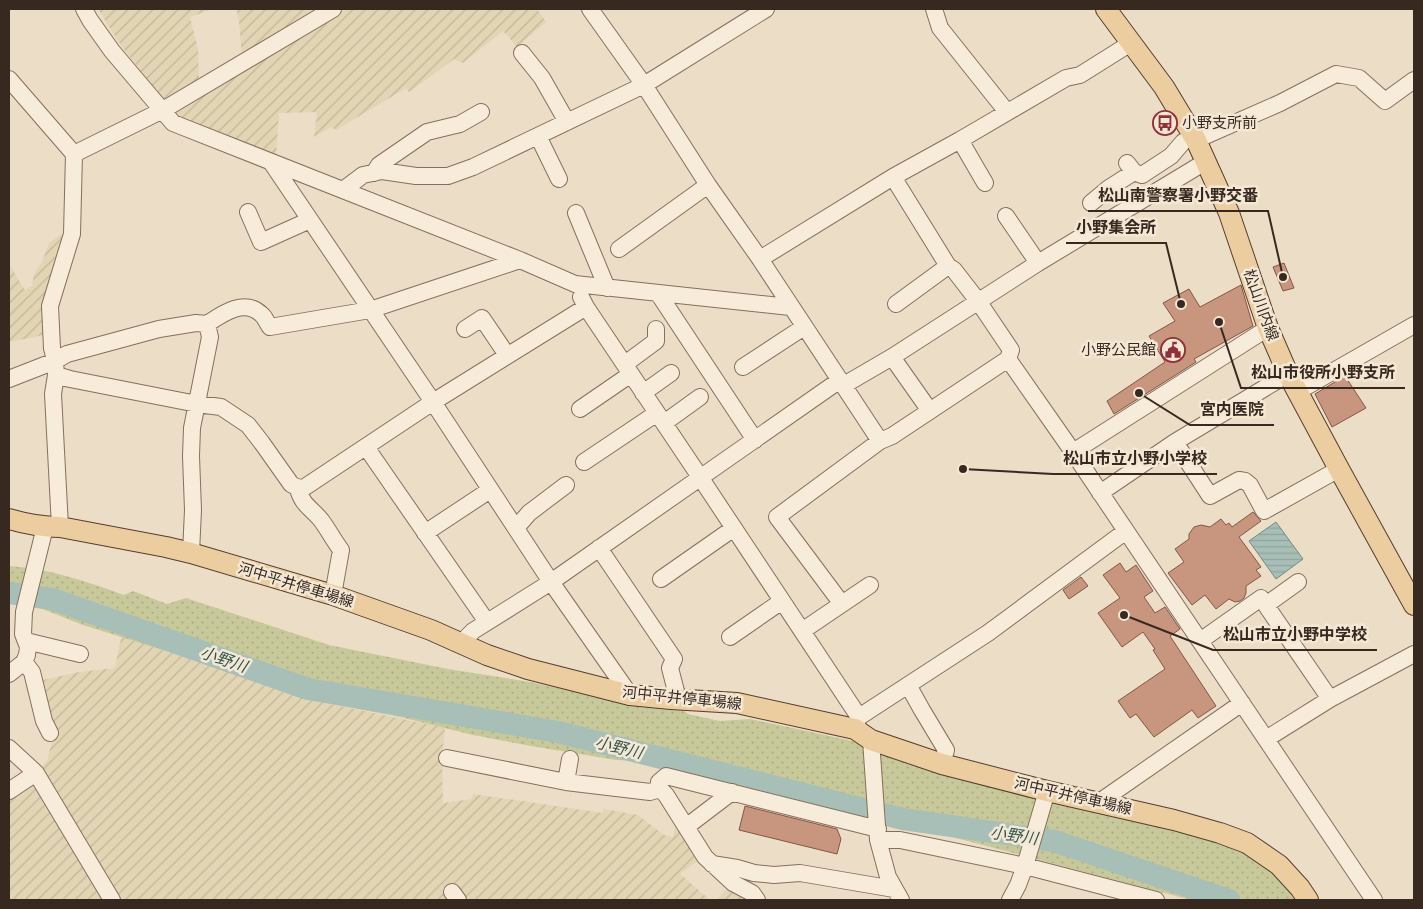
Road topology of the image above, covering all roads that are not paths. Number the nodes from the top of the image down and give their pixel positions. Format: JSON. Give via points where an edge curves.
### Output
{"nodes":[{"id":1,"x":84,"y":9,"type":"edge"},
{"id":2,"x":333,"y":9,"type":"edge"},
{"id":3,"x":590,"y":9,"type":"edge"},
{"id":4,"x":766,"y":9,"type":"edge"},
{"id":5,"x":934,"y":9,"type":"edge"},
{"id":6,"x":1109,"y":10,"type":"edge"},
{"id":7,"x":1131,"y":43,"type":"junction"},
{"id":8,"x":522,"y":53,"type":"dead end"},
{"id":9,"x":9,"y":78,"type":"edge"},
{"id":10,"x":1414,"y":80,"type":"edge"},
{"id":11,"x":644,"y":85,"type":"junction"},
{"id":12,"x":163,"y":110,"type":"junction"},
{"id":13,"x":480,"y":112,"type":"dead end"},
{"id":14,"x":1007,"y":112,"type":"junction"},
{"id":15,"x":567,"y":122,"type":"junction"},
{"id":16,"x":538,"y":136,"type":"junction"},
{"id":17,"x":1194,"y":138,"type":"junction"},
{"id":18,"x":960,"y":140,"type":"junction"},
{"id":19,"x":74,"y":154,"type":"junction"},
{"id":20,"x":270,"y":162,"type":"junction"},
{"id":21,"x":1206,"y":162,"type":"junction"},
{"id":22,"x":374,"y":173,"type":"junction"},
{"id":23,"x":893,"y":177,"type":"junction"},
{"id":24,"x":559,"y":179,"type":"dead end"},
{"id":25,"x":986,"y":183,"type":"dead end"},
{"id":26,"x":708,"y":185,"type":"junction"},
{"id":27,"x":343,"y":190,"type":"junction"},
{"id":28,"x":1090,"y":203,"type":"dead end"},
{"id":29,"x":248,"y":212,"type":"dead end"},
{"id":30,"x":576,"y":213,"type":"dead end"},
{"id":31,"x":1006,"y":216,"type":"dead end"},
{"id":32,"x":310,"y":220,"type":"junction"},
{"id":33,"x":619,"y":249,"type":"dead end"},
{"id":34,"x":760,"y":259,"type":"junction"},
{"id":35,"x":520,"y":260,"type":"junction"},
{"id":36,"x":1038,"y":262,"type":"junction"},
{"id":37,"x":948,"y":266,"type":"junction"},
{"id":38,"x":575,"y":284,"type":"junction"},
{"id":39,"x":608,"y":288,"type":"junction"},
{"id":40,"x":658,"y":293,"type":"junction"},
{"id":41,"x":978,"y":301,"type":"junction"},
{"id":42,"x":896,"y":304,"type":"dead end"},
{"id":43,"x":586,"y":307,"type":"junction"},
{"id":44,"x":790,"y":307,"type":"junction"},
{"id":45,"x":370,"y":310,"type":"junction"},
{"id":46,"x":207,"y":324,"type":"junction"},
{"id":47,"x":804,"y":327,"type":"junction"},
{"id":48,"x":1414,"y":327,"type":"edge"},
{"id":49,"x":1268,"y":328,"type":"junction"},
{"id":50,"x":465,"y":329,"type":"dead end"},
{"id":51,"x":656,"y":329,"type":"dead end"},
{"id":52,"x":507,"y":355,"type":"junction"},
{"id":53,"x":892,"y":357,"type":"junction"},
{"id":54,"x":1008,"y":359,"type":"junction"},
{"id":55,"x":743,"y":367,"type":"dead end"},
{"id":56,"x":56,"y":368,"type":"junction"},
{"id":57,"x":628,"y":369,"type":"junction"},
{"id":58,"x":671,"y":373,"type":"dead end"},
{"id":59,"x":1288,"y":374,"type":"junction"},
{"id":60,"x":9,"y":379,"type":"edge"},
{"id":61,"x":842,"y":383,"type":"junction"},
{"id":62,"x":1297,"y":392,"type":"junction"},
{"id":63,"x":643,"y":393,"type":"junction"},
{"id":64,"x":700,"y":397,"type":"dead end"},
{"id":65,"x":433,"y":402,"type":"junction"},
{"id":66,"x":197,"y":404,"type":"junction"},
{"id":67,"x":580,"y":408,"type":"dead end"},
{"id":68,"x":930,"y":411,"type":"junction"},
{"id":69,"x":660,"y":418,"type":"junction"},
{"id":70,"x":755,"y":440,"type":"junction"},
{"id":71,"x":880,"y":441,"type":"junction"},
{"id":72,"x":1176,"y":442,"type":"junction"},
{"id":73,"x":366,"y":447,"type":"junction"},
{"id":74,"x":1073,"y":452,"type":"junction"},
{"id":75,"x":584,"y":462,"type":"dead end"},
{"id":76,"x":1339,"y":470,"type":"junction"},
{"id":77,"x":700,"y":477,"type":"junction"},
{"id":78,"x":566,"y":486,"type":"dead end"},
{"id":79,"x":298,"y":488,"type":"junction"},
{"id":80,"x":490,"y":490,"type":"junction"},
{"id":81,"x":1100,"y":493,"type":"junction"},
{"id":82,"x":9,"y":519,"type":"edge"},
{"id":83,"x":516,"y":528,"type":"junction"},
{"id":84,"x":734,"y":528,"type":"junction"},
{"id":85,"x":1126,"y":531,"type":"junction"},
{"id":86,"x":49,"y":533,"type":"junction"},
{"id":87,"x":426,"y":533,"type":"junction"},
{"id":88,"x":599,"y":548,"type":"junction"},
{"id":89,"x":191,"y":554,"type":"junction"},
{"id":90,"x":661,"y":579,"type":"dead end"},
{"id":91,"x":551,"y":582,"type":"junction"},
{"id":92,"x":1298,"y":582,"type":"dead end"},
{"id":93,"x":870,"y":584,"type":"dead end"},
{"id":94,"x":333,"y":595,"type":"junction"},
{"id":95,"x":1412,"y":595,"type":"edge"},
{"id":96,"x":782,"y":601,"type":"junction"},
{"id":97,"x":842,"y":604,"type":"junction"},
{"id":98,"x":1266,"y":605,"type":"junction"},
{"id":99,"x":487,"y":622,"type":"junction"},
{"id":100,"x":802,"y":631,"type":"junction"},
{"id":101,"x":19,"y":636,"type":"edge"},
{"id":102,"x":730,"y":636,"type":"dead end"},
{"id":103,"x":1200,"y":641,"type":"junction"},
{"id":104,"x":461,"y":643,"type":"junction"},
{"id":105,"x":80,"y":654,"type":"dead end"},
{"id":106,"x":1414,"y":654,"type":"edge"},
{"id":107,"x":24,"y":662,"type":"junction"},
{"id":108,"x":9,"y":674,"type":"edge"},
{"id":109,"x":908,"y":684,"type":"junction"},
{"id":110,"x":630,"y":695,"type":"junction"},
{"id":111,"x":678,"y":700,"type":"junction"},
{"id":112,"x":1330,"y":700,"type":"junction"},
{"id":113,"x":1242,"y":703,"type":"junction"},
{"id":114,"x":50,"y":732,"type":"dead end"},
{"id":115,"x":864,"y":732,"type":"junction"},
{"id":116,"x":1266,"y":739,"type":"junction"},
{"id":117,"x":9,"y":748,"type":"edge"},
{"id":118,"x":447,"y":758,"type":"dead end"},
{"id":119,"x":570,"y":759,"type":"dead end"},
{"id":120,"x":942,"y":764,"type":"junction"},
{"id":121,"x":36,"y":773,"type":"junction"},
{"id":122,"x":566,"y":782,"type":"junction"},
{"id":123,"x":660,"y":789,"type":"junction"},
{"id":124,"x":9,"y":791,"type":"edge"},
{"id":125,"x":732,"y":792,"type":"junction"},
{"id":126,"x":1046,"y":796,"type":"junction"},
{"id":127,"x":1098,"y":803,"type":"junction"},
{"id":128,"x":686,"y":827,"type":"junction"},
{"id":129,"x":878,"y":831,"type":"junction"},
{"id":130,"x":1026,"y":863,"type":"junction"},
{"id":131,"x":712,"y":864,"type":"junction"},
{"id":132,"x":898,"y":894,"type":"edge"},
{"id":133,"x":112,"y":900,"type":"edge"},
{"id":134,"x":757,"y":900,"type":"edge"},
{"id":135,"x":1010,"y":900,"type":"edge"},
{"id":136,"x":1156,"y":900,"type":"edge"},
{"id":137,"x":1308,"y":900,"type":"edge"},
{"id":138,"x":1374,"y":900,"type":"edge"}],
"edges":[{"from":1,"to":12,"type":"street","via":[[112,52]]},
{"from":2,"to":12,"type":"street"},
{"from":3,"to":11,"type":"street"},
{"from":4,"to":11,"type":"street"},
{"from":5,"to":14,"type":"street","via":[[940,28]]},
{"from":6,"to":7,"type":"main road","name":"松山川内線"},
{"from":7,"to":14,"type":"street","via":[[1080,76],[1066,78]]},
{"from":7,"to":17,"type":"main road","name":"松山川内線","via":[[1164,87]]},
{"from":8,"to":15,"type":"street","via":[[542,78]]},
{"from":9,"to":19,"type":"street"},
{"from":10,"to":17,"type":"street","via":[[1385,101],[1359,78],[1336,74],[1280,103]]},
{"from":11,"to":15,"type":"street"},
{"from":11,"to":26,"type":"street"},
{"from":12,"to":19,"type":"street"},
{"from":12,"to":20,"type":"street","via":[[173,123]]},
{"from":13,"to":22,"type":"street","via":[[460,124],[427,132],[378,164]]},
{"from":14,"to":18,"type":"street"},
{"from":15,"to":16,"type":"street"},
{"from":16,"to":22,"type":"street","via":[[448,176]]},
{"from":16,"to":24,"type":"street"},
{"from":17,"to":21,"type":"main road","name":"松山川内線"},
{"from":17,"to":28,"type":"street","via":[[1183,142],[1171,156],[1142,175],[1130,167]]},
{"from":18,"to":23,"type":"street"},
{"from":18,"to":25,"type":"street"},
{"from":19,"to":56,"type":"street","via":[[72,234],[50,306]]},
{"from":20,"to":27,"type":"street"},
{"from":20,"to":32,"type":"street"},
{"from":21,"to":36,"type":"street"},
{"from":21,"to":49,"type":"main road","name":"松山川内線","via":[[1229,213]]},
{"from":22,"to":27,"type":"street","via":[[363,175]]},
{"from":23,"to":34,"type":"street"},
{"from":23,"to":37,"type":"street"},
{"from":26,"to":33,"type":"street"},
{"from":26,"to":34,"type":"street"},
{"from":27,"to":35,"type":"street"},
{"from":29,"to":32,"type":"street","via":[[262,242]]},
{"from":30,"to":39,"type":"street"},
{"from":31,"to":36,"type":"street"},
{"from":32,"to":45,"type":"street"},
{"from":34,"to":44,"type":"street"},
{"from":35,"to":38,"type":"street"},
{"from":35,"to":45,"type":"street"},
{"from":36,"to":41,"type":"street"},
{"from":37,"to":41,"type":"street"},
{"from":37,"to":42,"type":"street"},
{"from":38,"to":39,"type":"street"},
{"from":38,"to":43,"type":"street"},
{"from":39,"to":40,"type":"street"},
{"from":40,"to":44,"type":"street"},
{"from":40,"to":70,"type":"street"},
{"from":41,"to":53,"type":"street"},
{"from":41,"to":54,"type":"street","via":[[1011,350]]},
{"from":43,"to":52,"type":"street"},
{"from":43,"to":57,"type":"street"},
{"from":44,"to":47,"type":"street"},
{"from":45,"to":46,"type":"street","via":[[270,327],[261,314],[251,308],[234,308]]},
{"from":45,"to":65,"type":"street"},
{"from":46,"to":56,"type":"street","via":[[159,329],[67,354]]},
{"from":46,"to":66,"type":"street","via":[[210,337]]},
{"from":47,"to":55,"type":"street"},
{"from":47,"to":61,"type":"street"},
{"from":48,"to":62,"type":"street"},
{"from":49,"to":59,"type":"main road","name":"松山川内線"},
{"from":49,"to":74,"type":"street"},
{"from":50,"to":52,"type":"street","via":[[482,318]]},
{"from":51,"to":57,"type":"street","via":[[656,341]]},
{"from":52,"to":65,"type":"street"},
{"from":53,"to":61,"type":"street"},
{"from":53,"to":68,"type":"street"},
{"from":54,"to":68,"type":"street"},
{"from":54,"to":74,"type":"street"},
{"from":56,"to":60,"type":"street"},
{"from":56,"to":66,"type":"street","via":[[70,380]]},
{"from":56,"to":86,"type":"street"},
{"from":57,"to":63,"type":"street"},
{"from":57,"to":67,"type":"street"},
{"from":58,"to":63,"type":"street"},
{"from":59,"to":62,"type":"main road","name":"松山川内線"},
{"from":59,"to":72,"type":"street"},
{"from":61,"to":70,"type":"street"},
{"from":61,"to":71,"type":"street"},
{"from":62,"to":76,"type":"main road","name":"松山川内線"},
{"from":63,"to":69,"type":"street"},
{"from":64,"to":69,"type":"street"},
{"from":65,"to":73,"type":"street"},
{"from":65,"to":80,"type":"street"},
{"from":66,"to":79,"type":"street","via":[[222,407],[248,425],[291,484]]},
{"from":66,"to":89,"type":"street","via":[[192,428]]},
{"from":68,"to":71,"type":"street"},
{"from":69,"to":75,"type":"street"},
{"from":69,"to":77,"type":"street"},
{"from":70,"to":77,"type":"street"},
{"from":71,"to":97,"type":"street","via":[[777,518]]},
{"from":72,"to":76,"type":"street","via":[[1210,496],[1239,480],[1245,481],[1264,511]]},
{"from":72,"to":81,"type":"street"},
{"from":73,"to":79,"type":"street","via":[[305,487]]},
{"from":73,"to":87,"type":"street"},
{"from":74,"to":81,"type":"street"},
{"from":76,"to":95,"type":"main road","name":"松山川内線"},
{"from":77,"to":84,"type":"street"},
{"from":77,"to":88,"type":"street"},
{"from":78,"to":83,"type":"street","via":[[529,513]]},
{"from":79,"to":94,"type":"street","via":[[310,510],[321,520],[341,550]]},
{"from":80,"to":83,"type":"street"},
{"from":80,"to":87,"type":"street"},
{"from":81,"to":85,"type":"street"},
{"from":82,"to":86,"type":"main road","name":"河中平井停車場線"},
{"from":83,"to":91,"type":"street"},
{"from":84,"to":90,"type":"street"},
{"from":84,"to":96,"type":"street"},
{"from":85,"to":103,"type":"street"},
{"from":85,"to":109,"type":"street","via":[[988,633]]},
{"from":86,"to":89,"type":"main road","name":"河中平井停車場線","via":[[166,547]]},
{"from":86,"to":101,"type":"street"},
{"from":87,"to":99,"type":"street"},
{"from":88,"to":91,"type":"street"},
{"from":88,"to":111,"type":"street","via":[[674,659],[670,668]]},
{"from":89,"to":94,"type":"main road","name":"河中平井停車場線"},
{"from":91,"to":99,"type":"street"},
{"from":91,"to":110,"type":"street"},
{"from":92,"to":98,"type":"street"},
{"from":93,"to":97,"type":"street"},
{"from":94,"to":104,"type":"main road","name":"河中平井停車場線"},
{"from":96,"to":100,"type":"street"},
{"from":96,"to":102,"type":"street"},
{"from":97,"to":100,"type":"street"},
{"from":98,"to":103,"type":"street","via":[[1261,598]]},
{"from":98,"to":112,"type":"street"},
{"from":99,"to":104,"type":"street"},
{"from":100,"to":115,"type":"street"},
{"from":101,"to":105,"type":"street"},
{"from":101,"to":107,"type":"street","via":[[28,647]]},
{"from":103,"to":113,"type":"street"},
{"from":104,"to":110,"type":"main road","name":"河中平井停車場線","via":[[528,669]]},
{"from":106,"to":112,"type":"street"},
{"from":107,"to":108,"type":"street"},
{"from":107,"to":114,"type":"street","via":[[32,672],[44,721]]},
{"from":109,"to":115,"type":"street"},
{"from":109,"to":120,"type":"street","via":[[946,750]]},
{"from":110,"to":111,"type":"main road","name":"河中平井停車場線"},
{"from":111,"to":115,"type":"main road","name":"河中平井停車場線","via":[[737,703]]},
{"from":112,"to":116,"type":"street"},
{"from":113,"to":116,"type":"street"},
{"from":113,"to":127,"type":"street"},
{"from":115,"to":120,"type":"main road","name":"河中平井停車場線"},
{"from":115,"to":129,"type":"street"},
{"from":116,"to":138,"type":"street"},
{"from":117,"to":121,"type":"street"},
{"from":118,"to":122,"type":"street","via":[[470,770]]},
{"from":119,"to":122,"type":"street"},
{"from":120,"to":126,"type":"main road","name":"河中平井停車場線"},
{"from":121,"to":124,"type":"street"},
{"from":121,"to":133,"type":"street"},
{"from":122,"to":123,"type":"street","via":[[650,792]]},
{"from":123,"to":125,"type":"street","via":[[659,782],[666,776]]},
{"from":123,"to":128,"type":"street"},
{"from":125,"to":128,"type":"street"},
{"from":125,"to":129,"type":"street"},
{"from":126,"to":127,"type":"main road","name":"河中平井停車場線"},
{"from":126,"to":130,"type":"street"},
{"from":127,"to":137,"type":"main road","name":"河中平井停車場線","via":[[1174,820],[1247,843],[1279,865]]},
{"from":128,"to":131,"type":"street"},
{"from":129,"to":130,"type":"street","via":[[900,840]]},
{"from":129,"to":132,"type":"street","via":[[888,877]]},
{"from":130,"to":135,"type":"street"},
{"from":130,"to":136,"type":"street"},
{"from":131,"to":132,"type":"street","via":[[774,876],[800,873]]},
{"from":131,"to":134,"type":"street"}]}
